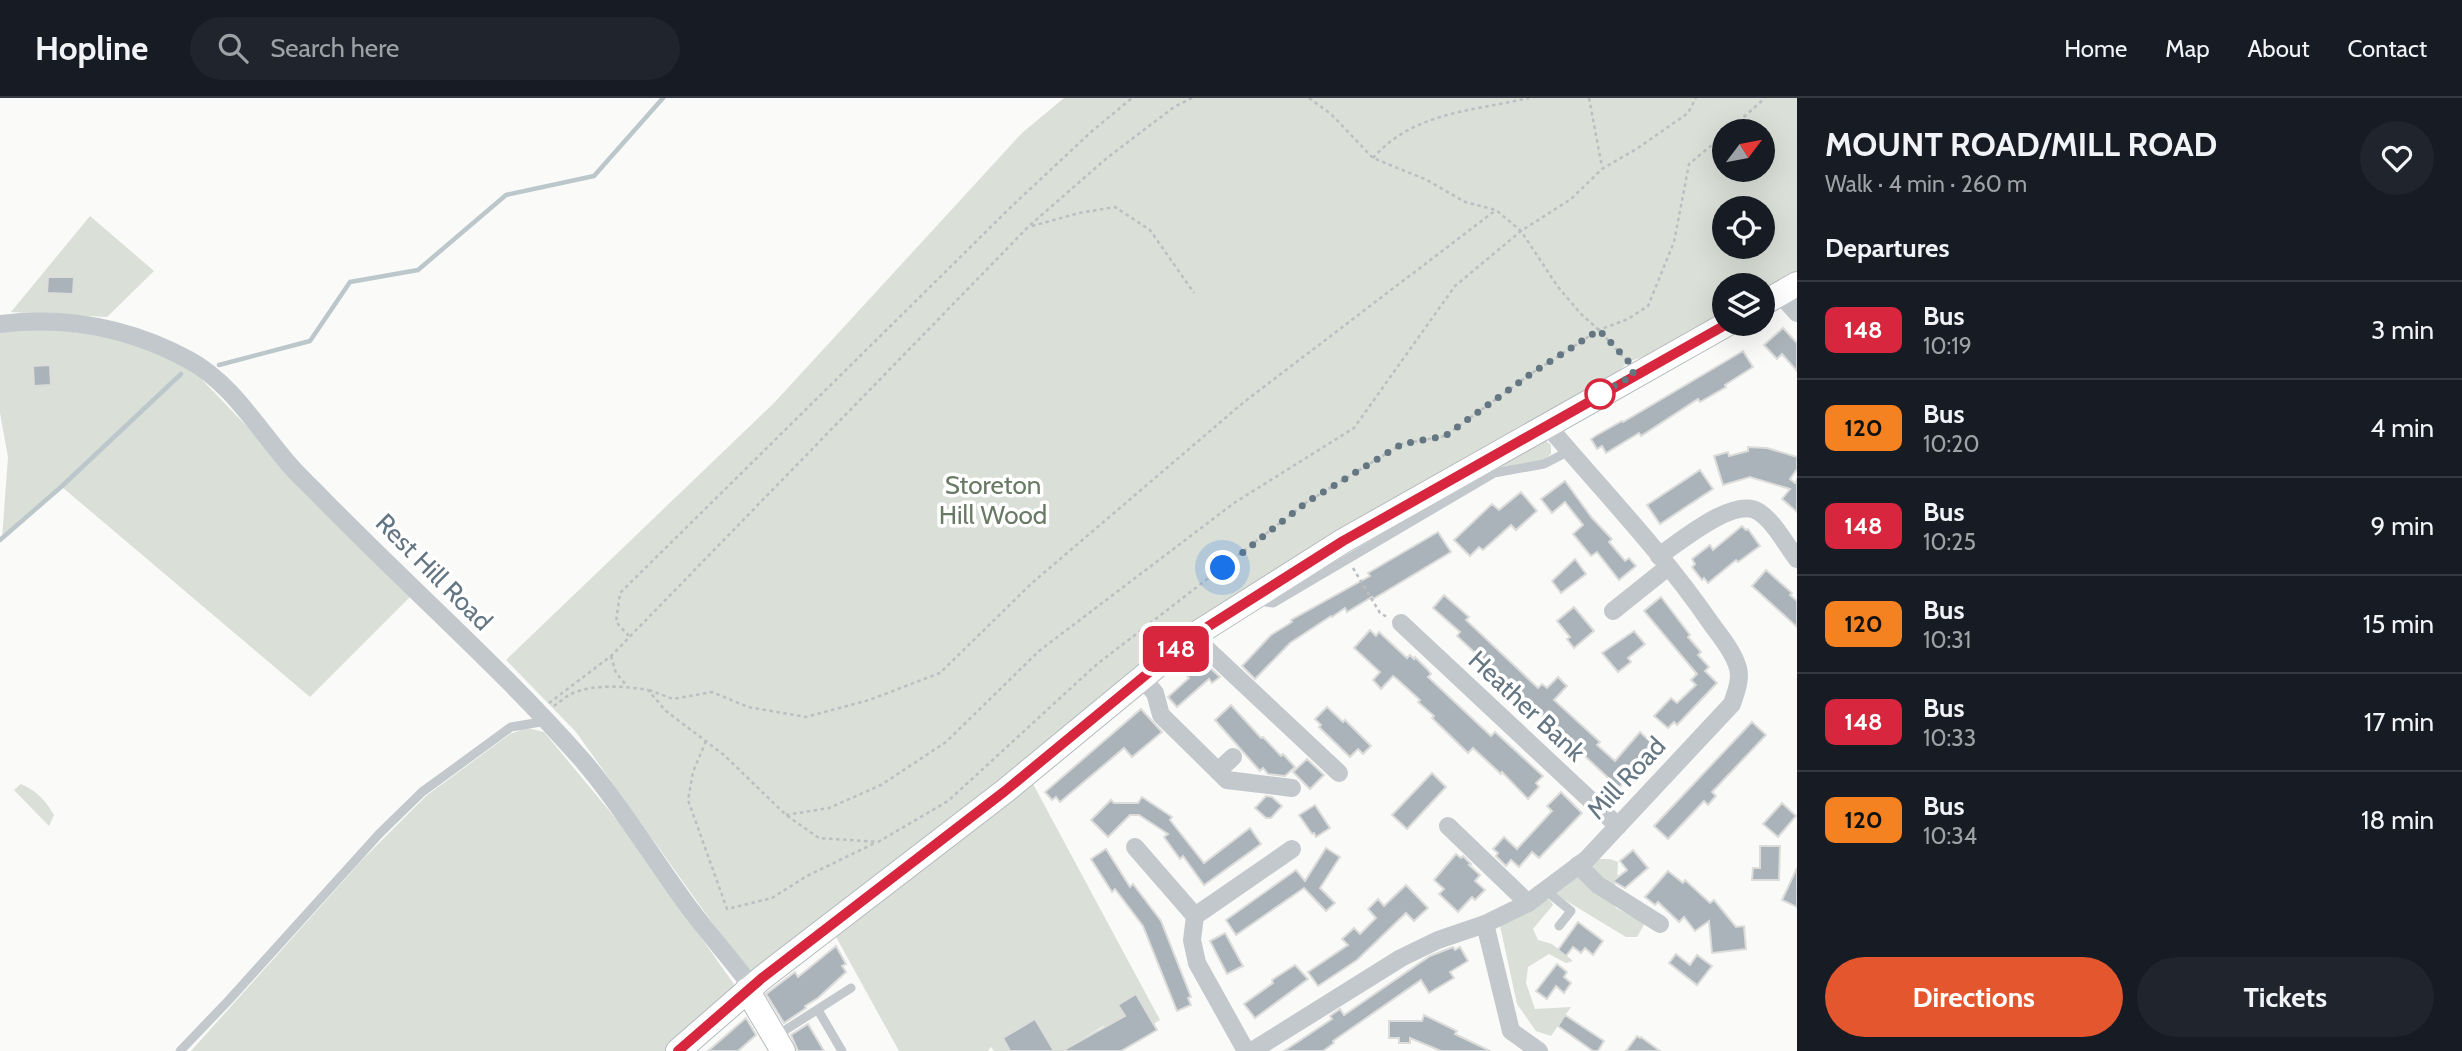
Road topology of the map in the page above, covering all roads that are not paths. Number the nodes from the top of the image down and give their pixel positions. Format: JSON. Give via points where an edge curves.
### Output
{"nodes":[{"id":1,"x":1780,"y":294,"type":"edge"},
{"id":2,"x":1797,"y":313,"type":"edge"},
{"id":3,"x":0,"y":324,"type":"edge"},
{"id":4,"x":1712,"y":332,"type":"edge"},
{"id":5,"x":1547,"y":425,"type":"junction"},
{"id":6,"x":1569,"y":451,"type":"junction"},
{"id":7,"x":1797,"y":559,"type":"edge"},
{"id":8,"x":1663,"y":561,"type":"junction"},
{"id":9,"x":1247,"y":600,"type":"junction"},
{"id":10,"x":1613,"y":611,"type":"dead end"},
{"id":11,"x":1401,"y":623,"type":"road end"},
{"id":12,"x":1193,"y":636,"type":"junction"},
{"id":13,"x":1141,"y":677,"type":"junction"},
{"id":14,"x":547,"y":721,"type":"junction"},
{"id":15,"x":1233,"y":757,"type":"dead end"},
{"id":16,"x":1218,"y":771,"type":"junction"},
{"id":17,"x":1339,"y":773,"type":"dead end"},
{"id":18,"x":1292,"y":788,"type":"dead end"},
{"id":19,"x":1448,"y":826,"type":"dead end"},
{"id":20,"x":1618,"y":826,"type":"junction"},
{"id":21,"x":1135,"y":847,"type":"dead end"},
{"id":22,"x":1292,"y":849,"type":"dead end"},
{"id":23,"x":1578,"y":865,"type":"junction"},
{"id":24,"x":1545,"y":890,"type":"junction"},
{"id":25,"x":1528,"y":903,"type":"junction"},
{"id":26,"x":1195,"y":916,"type":"junction"},
{"id":27,"x":1485,"y":924,"type":"junction"},
{"id":28,"x":1660,"y":924,"type":"dead end"},
{"id":29,"x":1559,"y":926,"type":"dead end"},
{"id":30,"x":851,"y":988,"type":"dead end"},
{"id":31,"x":752,"y":994,"type":"junction"},
{"id":32,"x":818,"y":1010,"type":"junction"},
{"id":33,"x":779,"y":1044,"type":"edge"},
{"id":34,"x":680,"y":1050,"type":"edge"},
{"id":35,"x":180,"y":1051,"type":"edge"},
{"id":36,"x":842,"y":1051,"type":"edge"},
{"id":37,"x":1247,"y":1051,"type":"edge"},
{"id":38,"x":1252,"y":1051,"type":"edge"},
{"id":39,"x":1539,"y":1051,"type":"edge"}],
"edges":[{"from":1,"to":2,"type":"street"},
{"from":3,"to":14,"type":"street","name":"Rest Hill Road","via":[[79,323],[119,331],[190,360],[212,375],[306,482]]},
{"from":4,"to":5,"type":"main road"},
{"from":5,"to":6,"type":"street","name":"Mill Road"},
{"from":5,"to":9,"type":"main road"},
{"from":6,"to":8,"type":"street","name":"Mill Road"},
{"from":6,"to":9,"type":"lane","via":[[1544,464],[1494,473],[1273,603]]},
{"from":7,"to":8,"type":"street","via":[[1769,520],[1742,507],[1724,513]]},
{"from":8,"to":10,"type":"street"},
{"from":8,"to":20,"type":"street","name":"Mill Road","via":[[1733,655],[1739,670],[1738,687],[1732,704]]},
{"from":9,"to":12,"type":"main road"},
{"from":11,"to":20,"type":"street","name":"Heather Bank"},
{"from":12,"to":13,"type":"main road"},
{"from":12,"to":17,"type":"street"},
{"from":13,"to":16,"type":"street","via":[[1155,693],[1161,715]]},
{"from":13,"to":31,"type":"main road"},
{"from":14,"to":31,"type":"street","name":"Rest Hill Road","via":[[639,833]]},
{"from":14,"to":35,"type":"lane","via":[[511,727],[422,792]]},
{"from":15,"to":16,"type":"street"},
{"from":16,"to":18,"type":"street","via":[[1227,780]]},
{"from":19,"to":25,"type":"street"},
{"from":20,"to":23,"type":"street","name":"Mill Road"},
{"from":21,"to":26,"type":"street"},
{"from":22,"to":26,"type":"street"},
{"from":23,"to":24,"type":"street","name":"Mill Road"},
{"from":23,"to":28,"type":"street","via":[[1598,885]]},
{"from":24,"to":25,"type":"street","name":"Mill Road"},
{"from":24,"to":29,"type":"lane","via":[[1571,911]]},
{"from":25,"to":27,"type":"street","name":"Mill Road"},
{"from":26,"to":37,"type":"street","via":[[1192,940],[1198,963]]},
{"from":27,"to":38,"type":"street","name":"Mill Road","via":[[1401,958]]},
{"from":27,"to":39,"type":"street","via":[[1511,1031]]},
{"from":30,"to":32,"type":"lane"},
{"from":31,"to":33,"type":"main road"},
{"from":31,"to":34,"type":"main road"},
{"from":32,"to":33,"type":"lane"},
{"from":32,"to":36,"type":"lane"}]}
